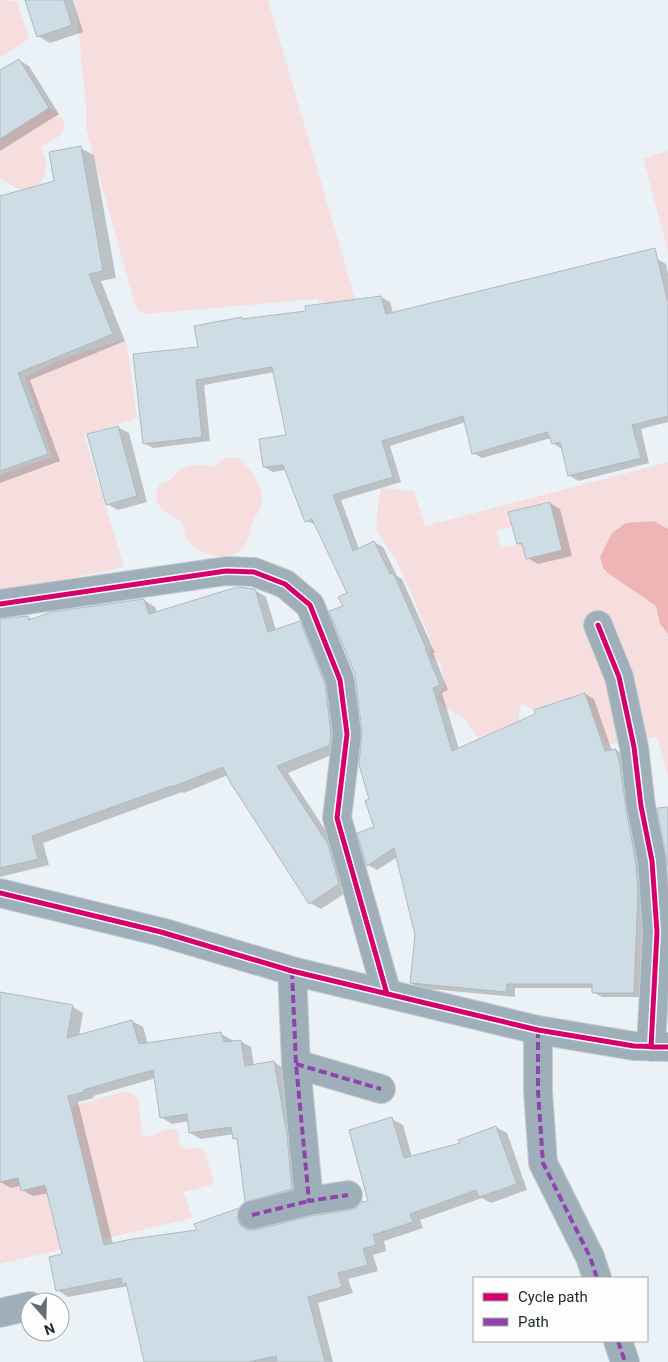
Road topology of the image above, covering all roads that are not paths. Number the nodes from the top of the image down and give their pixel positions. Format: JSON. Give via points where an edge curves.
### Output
{"nodes":[{"id":1,"x":0,"y":604,"type":"edge"},
{"id":2,"x":598,"y":625,"type":"dead end"},
{"id":3,"x":0,"y":893,"type":"edge"},
{"id":4,"x":292,"y":972,"type":"junction"},
{"id":5,"x":387,"y":994,"type":"junction"},
{"id":6,"x":538,"y":1030,"type":"junction"},
{"id":7,"x":660,"y":1047,"type":"edge"},
{"id":8,"x":296,"y":1064,"type":"junction"},
{"id":9,"x":380,"y":1089,"type":"dead end"},
{"id":10,"x":348,"y":1195,"type":"dead end"},
{"id":11,"x":309,"y":1201,"type":"junction"},
{"id":12,"x":252,"y":1215,"type":"dead end"},
{"id":13,"x":597,"y":1277,"type":"edge"},
{"id":14,"x":20,"y":1308,"type":"edge"},
{"id":15,"x":0,"y":1313,"type":"edge"},
{"id":16,"x":618,"y":1342,"type":"edge"},
{"id":17,"x":625,"y":1362,"type":"edge"}],
"edges":[{"from":1,"to":5,"type":"street","via":[[226,571],[254,572],[285,584],[310,605],[340,680],[347,734],[337,818]]},
{"from":2,"to":7,"type":"street","via":[[619,677],[652,861]]},
{"from":3,"to":4,"type":"street","via":[[161,932]]},
{"from":4,"to":5,"type":"street"},
{"from":4,"to":8,"type":"street"},
{"from":5,"to":6,"type":"street"},
{"from":6,"to":7,"type":"street"},
{"from":6,"to":13,"type":"street","via":[[543,1163]]},
{"from":8,"to":9,"type":"street"},
{"from":8,"to":11,"type":"street"},
{"from":10,"to":11,"type":"street"},
{"from":11,"to":12,"type":"street"},
{"from":14,"to":15,"type":"street"},
{"from":16,"to":17,"type":"street"}]}
